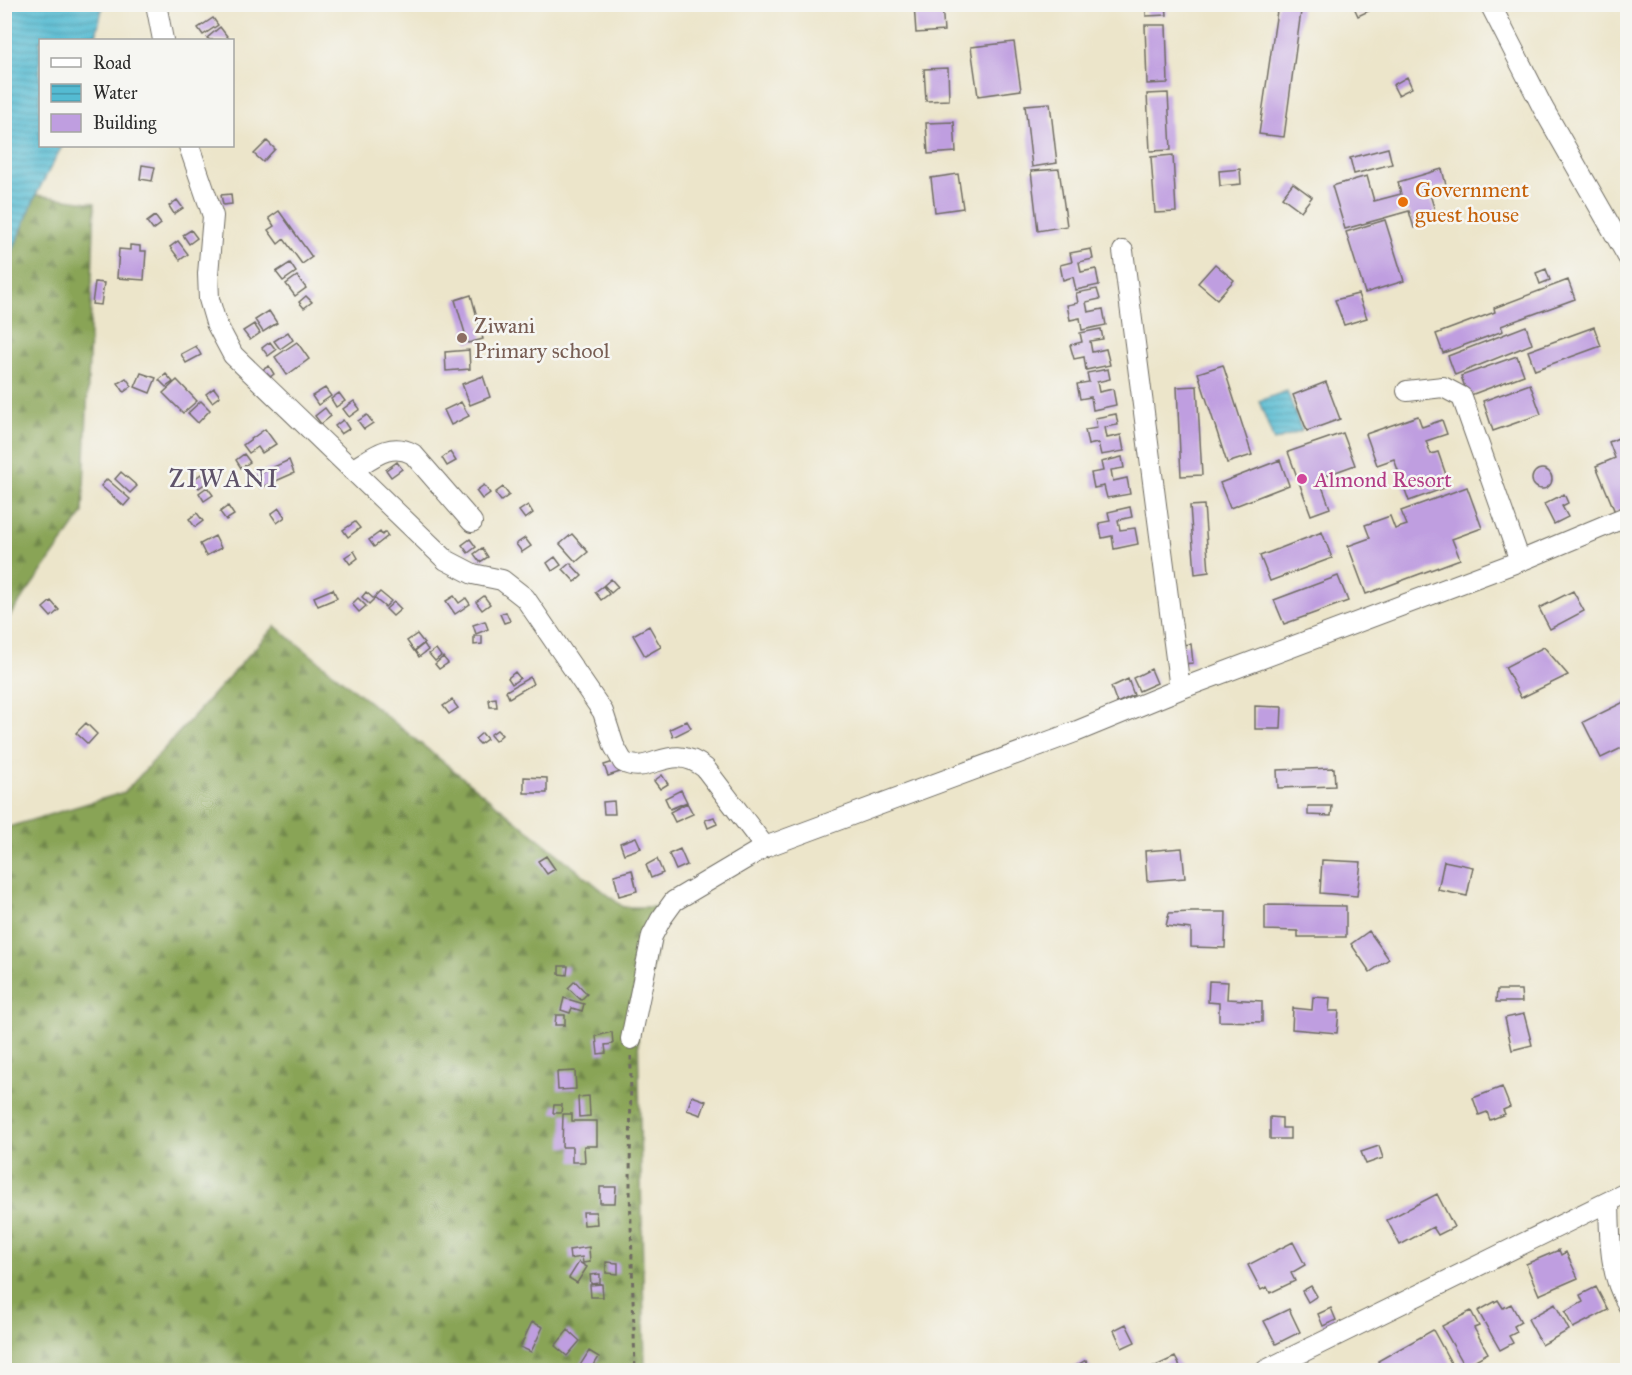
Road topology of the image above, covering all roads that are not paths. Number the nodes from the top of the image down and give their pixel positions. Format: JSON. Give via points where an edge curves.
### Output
{"nodes":[{"id":1,"x":156,"y":4,"type":"edge"},
{"id":2,"x":1490,"y":4,"type":"edge"},
{"id":3,"x":163,"y":39,"type":"edge"},
{"id":4,"x":189,"y":147,"type":"edge"},
{"id":5,"x":1123,"y":251,"type":"dead end"},
{"id":6,"x":1628,"y":257,"type":"edge"},
{"id":7,"x":1407,"y":391,"type":"dead end"},
{"id":8,"x":352,"y":470,"type":"junction"},
{"id":9,"x":1628,"y":516,"type":"edge"},
{"id":10,"x":472,"y":522,"type":"dead end"},
{"id":11,"x":1520,"y":561,"type":"junction"},
{"id":12,"x":1180,"y":689,"type":"junction"},
{"id":13,"x":765,"y":847,"type":"junction"},
{"id":14,"x":631,"y":1039,"type":"road end"},
{"id":15,"x":1628,"y":1192,"type":"edge"},
{"id":16,"x":1609,"y":1202,"type":"junction"},
{"id":17,"x":1628,"y":1305,"type":"edge"},
{"id":18,"x":1266,"y":1371,"type":"edge"}],
"edges":[{"from":1,"to":3,"type":"street"},
{"from":2,"to":6,"type":"street","via":[[1543,108]]},
{"from":4,"to":8,"type":"street","via":[[213,216],[208,274],[209,299],[216,323],[233,355]]},
{"from":5,"to":12,"type":"street"},
{"from":7,"to":11,"type":"street","via":[[1443,387],[1462,398]]},
{"from":8,"to":10,"type":"street","via":[[389,449],[402,448],[413,454]]},
{"from":8,"to":13,"type":"street","via":[[446,560],[472,574],[502,580],[525,598],[603,712],[623,762],[637,765],[679,755],[693,758],[705,768]]},
{"from":9,"to":11,"type":"street"},
{"from":11,"to":12,"type":"street"},
{"from":12,"to":13,"type":"street"},
{"from":13,"to":14,"type":"street","via":[[674,901],[667,910],[652,936]]},
{"from":15,"to":16,"type":"street"},
{"from":16,"to":17,"type":"street","via":[[1611,1258]]},
{"from":16,"to":18,"type":"street"}]}
